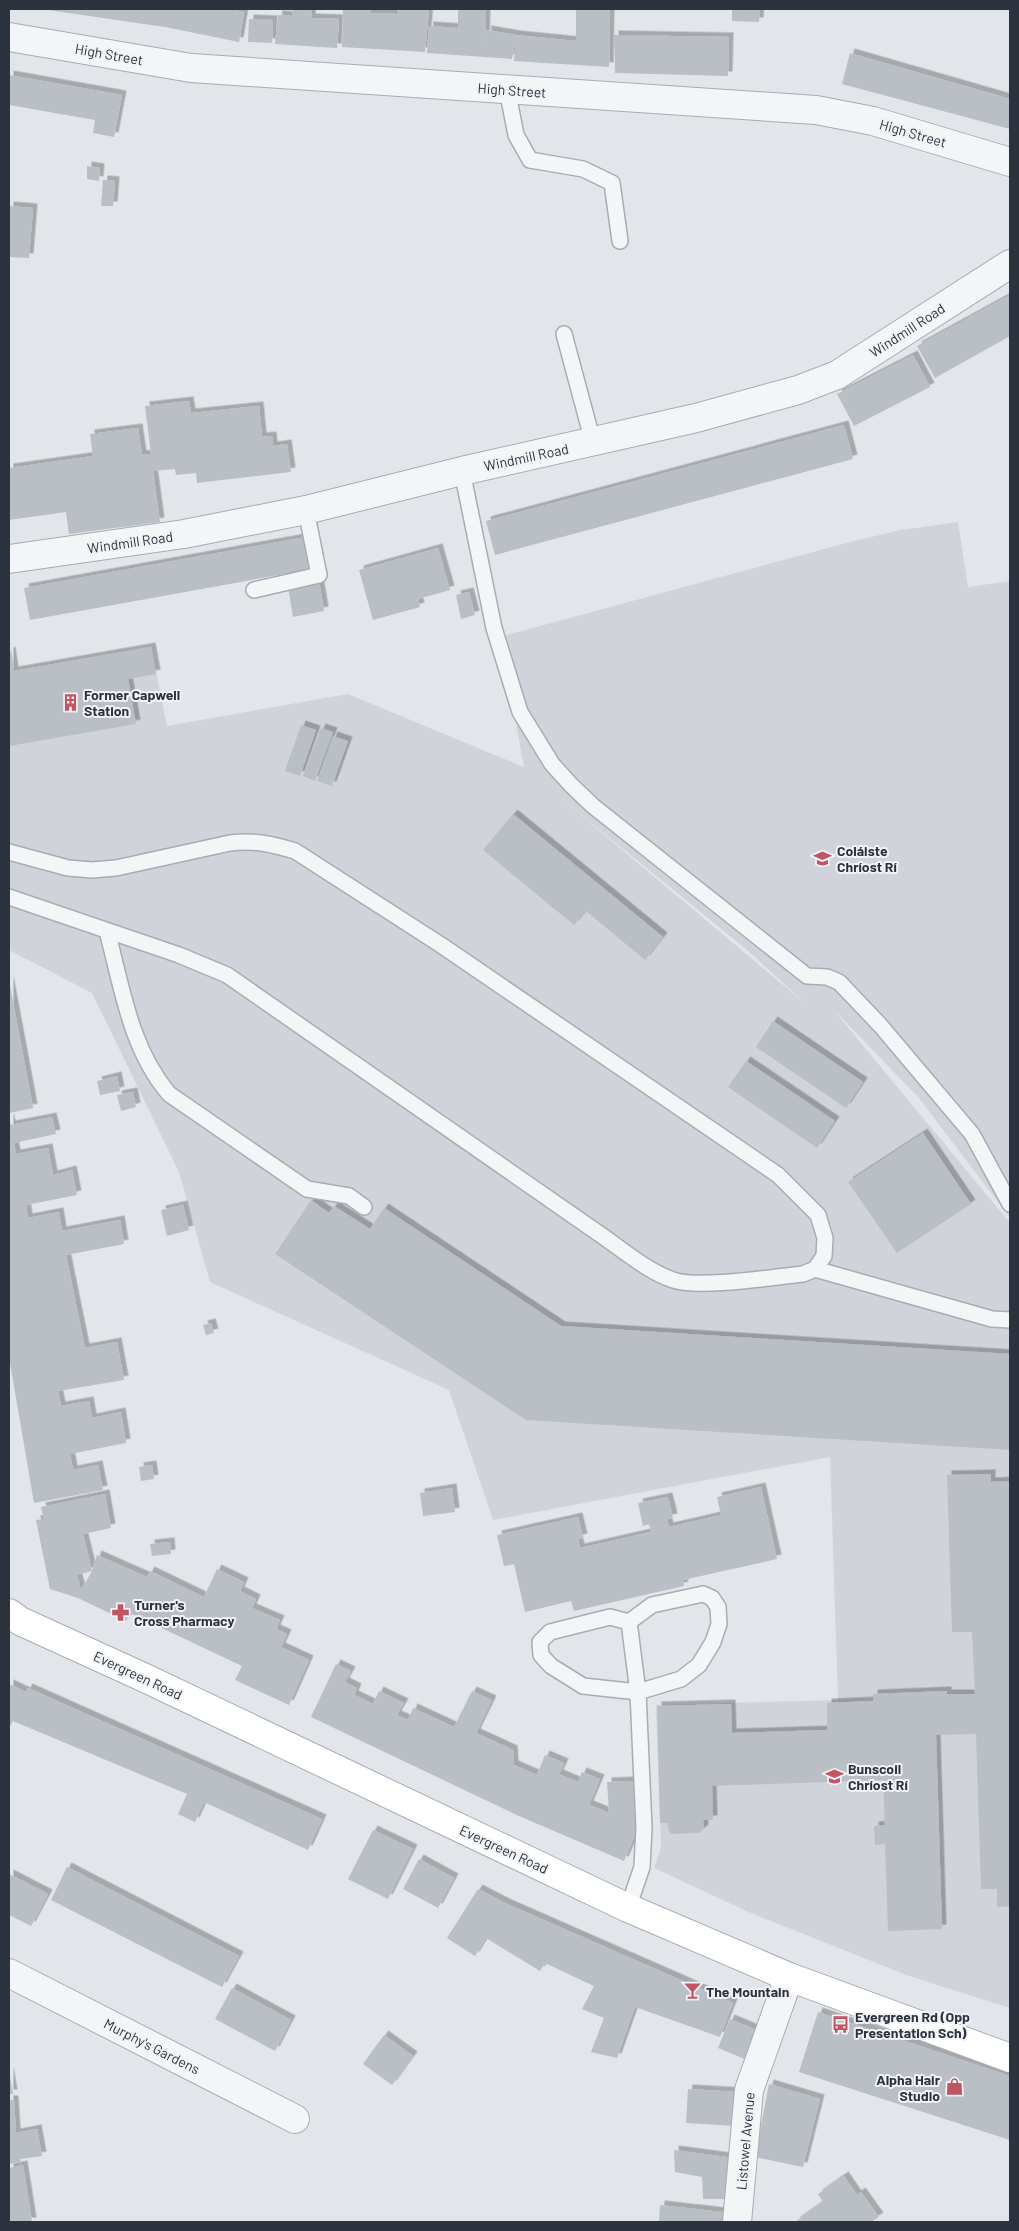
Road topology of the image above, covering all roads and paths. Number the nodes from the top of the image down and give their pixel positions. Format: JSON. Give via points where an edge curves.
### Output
{"nodes":[{"id":1,"x":9,"y":37,"type":"edge"},
{"id":2,"x":507,"y":89,"type":"junction"},
{"id":3,"x":1010,"y":162,"type":"edge"},
{"id":4,"x":620,"y":241,"type":"dead end"},
{"id":5,"x":1010,"y":264,"type":"edge"},
{"id":6,"x":564,"y":334,"type":"dead end"},
{"id":7,"x":593,"y":442,"type":"junction"},
{"id":8,"x":462,"y":471,"type":"junction"},
{"id":9,"x":306,"y":510,"type":"junction"},
{"id":10,"x":9,"y":559,"type":"edge"},
{"id":11,"x":254,"y":590,"type":"dead end"},
{"id":12,"x":9,"y":852,"type":"edge"},
{"id":13,"x":9,"y":897,"type":"edge"},
{"id":14,"x":107,"y":931,"type":"junction"},
{"id":15,"x":1010,"y":1204,"type":"edge"},
{"id":16,"x":364,"y":1207,"type":"dead end"},
{"id":17,"x":815,"y":1268,"type":"junction"},
{"id":18,"x":1010,"y":1320,"type":"edge"},
{"id":19,"x":9,"y":1613,"type":"edge"},
{"id":20,"x":629,"y":1622,"type":"junction"},
{"id":21,"x":638,"y":1692,"type":"junction"},
{"id":22,"x":628,"y":1908,"type":"junction"},
{"id":23,"x":9,"y":1973,"type":"edge"},
{"id":24,"x":789,"y":1976,"type":"junction"},
{"id":25,"x":1010,"y":2058,"type":"edge"},
{"id":26,"x":295,"y":2119,"type":"dead end"},
{"id":27,"x":737,"y":2222,"type":"edge"}],
"edges":[{"from":1,"to":2,"type":"street","name":"High Street","via":[[191,68]]},
{"from":2,"to":3,"type":"street","name":"High Street","via":[[816,110],[872,121]]},
{"from":2,"to":4,"type":"lane","via":[[516,135],[530,160],[583,169],[612,183]]},
{"from":5,"to":7,"type":"street","name":"Windmill Road","via":[[838,375],[798,390],[696,418]]},
{"from":6,"to":7,"type":"lane"},
{"from":7,"to":8,"type":"street","name":"Windmill Road"},
{"from":8,"to":9,"type":"street","name":"Windmill Road"},
{"from":8,"to":15,"type":"lane","via":[[494,628],[520,712],[552,764],[593,806],[807,976],[827,977],[839,982],[956,1112],[986,1158]]},
{"from":9,"to":10,"type":"street","name":"Windmill Road","via":[[184,534]]},
{"from":9,"to":11,"type":"lane","via":[[319,575]]},
{"from":12,"to":17,"type":"lane","via":[[68,868],[92,870],[249,841],[271,843],[295,851],[441,945],[778,1175],[818,1215],[825,1238],[824,1256]]},
{"from":13,"to":14,"type":"lane"},
{"from":14,"to":16,"type":"lane","via":[[134,1033],[147,1064],[169,1094],[307,1189],[349,1196]]},
{"from":14,"to":17,"type":"lane","via":[[228,974],[656,1272],[673,1280],[696,1283],[803,1274]]},
{"from":17,"to":18,"type":"lane","via":[[992,1319]]},
{"from":19,"to":22,"type":"main road","name":"Evergreen Road"},
{"from":20,"to":21,"type":"lane"},
{"from":20,"to":21,"type":"lane","via":[[610,1617],[550,1632],[540,1642],[541,1655],[551,1666],[583,1686]]},
{"from":20,"to":21,"type":"lane","via":[[652,1605],[703,1594],[712,1598],[718,1607],[719,1624],[699,1665],[681,1679]]},
{"from":21,"to":22,"type":"lane","via":[[644,1828],[642,1867]]},
{"from":22,"to":24,"type":"main road","name":"Evergreen Road"},
{"from":23,"to":26,"type":"street","name":"Murphy's Gardens"},
{"from":24,"to":25,"type":"main road","name":"Evergreen Road"},
{"from":24,"to":27,"type":"street","name":"Listowel Avenue","via":[[749,2090]]}]}
